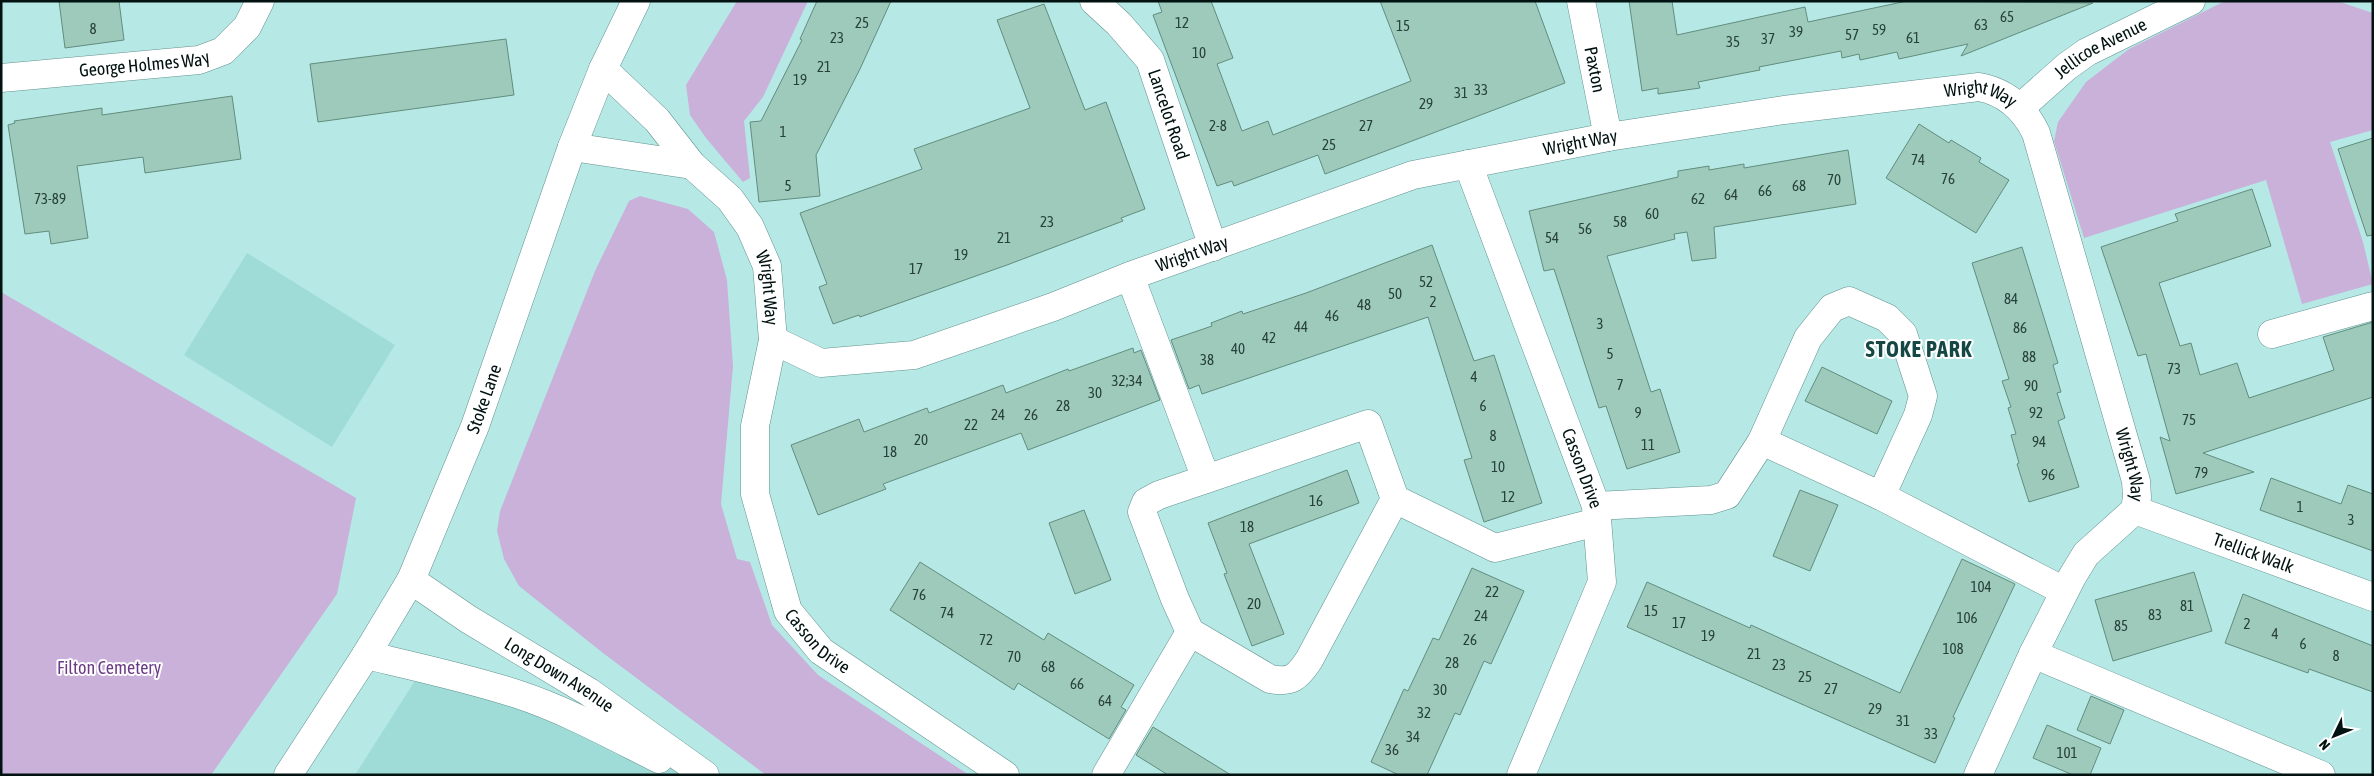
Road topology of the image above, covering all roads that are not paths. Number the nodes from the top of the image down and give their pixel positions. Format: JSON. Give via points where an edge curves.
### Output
{"nodes":[{"id":1,"x":260,"y":1,"type":"edge"},
{"id":2,"x":636,"y":1,"type":"edge"},
{"id":3,"x":1094,"y":1,"type":"edge"},
{"id":4,"x":1581,"y":1,"type":"edge"},
{"id":5,"x":2191,"y":1,"type":"edge"},
{"id":6,"x":603,"y":69,"type":"junction"},
{"id":7,"x":1,"y":78,"type":"edge"},
{"id":8,"x":2020,"y":108,"type":"junction"},
{"id":9,"x":1608,"y":137,"type":"junction"},
{"id":10,"x":572,"y":147,"type":"junction"},
{"id":11,"x":1468,"y":164,"type":"junction"},
{"id":12,"x":692,"y":165,"type":"junction"},
{"id":13,"x":1213,"y":247,"type":"junction"},
{"id":14,"x":1130,"y":276,"type":"junction"},
{"id":15,"x":2373,"y":306,"type":"edge"},
{"id":16,"x":2272,"y":334,"type":"dead end"},
{"id":17,"x":773,"y":340,"type":"junction"},
{"id":18,"x":1762,"y":441,"type":"junction"},
{"id":19,"x":1206,"y":479,"type":"junction"},
{"id":20,"x":1881,"y":496,"type":"junction"},
{"id":21,"x":1395,"y":499,"type":"junction"},
{"id":22,"x":2135,"y":510,"type":"junction"},
{"id":23,"x":1596,"y":514,"type":"junction"},
{"id":24,"x":411,"y":580,"type":"junction"},
{"id":25,"x":2064,"y":591,"type":"junction"},
{"id":26,"x":2373,"y":597,"type":"edge"},
{"id":27,"x":1190,"y":632,"type":"junction"},
{"id":28,"x":2033,"y":654,"type":"junction"},
{"id":29,"x":366,"y":655,"type":"junction"},
{"id":30,"x":288,"y":775,"type":"edge"},
{"id":31,"x":692,"y":775,"type":"edge"},
{"id":32,"x":705,"y":775,"type":"edge"},
{"id":33,"x":1005,"y":775,"type":"edge"},
{"id":34,"x":1106,"y":775,"type":"edge"},
{"id":35,"x":1521,"y":775,"type":"edge"},
{"id":36,"x":1978,"y":775,"type":"edge"},
{"id":37,"x":2321,"y":775,"type":"edge"}],
"edges":[{"from":1,"to":7,"type":"street","name":"George Holmes Way","via":[[247,27],[223,51],[199,60]]},
{"from":2,"to":6,"type":"street","name":"Stoke Lane"},
{"from":3,"to":13,"type":"street","name":"Lancelot Road","via":[[1150,60]]},
{"from":4,"to":9,"type":"street","name":"Paxton"},
{"from":5,"to":8,"type":"street","name":"Jellicoe Avenue","via":[[2087,52]]},
{"from":6,"to":10,"type":"street","name":"Stoke Lane"},
{"from":6,"to":12,"type":"street","name":"Wright Way","via":[[656,120]]},
{"from":8,"to":9,"type":"street","name":"Wright Way","via":[[2004,94],[1979,87],[1784,110]]},
{"from":8,"to":22,"type":"street","name":"Wright Way","via":[[2036,133],[2136,481]]},
{"from":9,"to":11,"type":"street","name":"Wright Way"},
{"from":10,"to":12,"type":"street"},
{"from":10,"to":24,"type":"street","name":"Stoke Lane","via":[[475,426]]},
{"from":11,"to":13,"type":"street","name":"Wright Way","via":[[1413,176]]},
{"from":11,"to":23,"type":"street","name":"Casson Drive"},
{"from":12,"to":17,"type":"street","name":"Wright Way","via":[[730,199],[750,227],[767,266]]},
{"from":13,"to":14,"type":"street","name":"Wright Way"},
{"from":14,"to":17,"type":"street","name":"Wright Way","via":[[1053,307],[914,355],[821,364]]},
{"from":14,"to":19,"type":"street"},
{"from":15,"to":16,"type":"street"},
{"from":17,"to":33,"type":"street","name":"Casson Drive","via":[[755,426],[755,494],[788,612],[821,651]]},
{"from":18,"to":20,"type":"street"},
{"from":18,"to":20,"type":"street","via":[[1808,338],[1818,325],[1832,308],[1848,301],[1869,308],[1887,318],[1903,334],[1922,396],[1918,415]]},
{"from":18,"to":23,"type":"street","via":[[1727,495],[1711,500]]},
{"from":19,"to":21,"type":"street","via":[[1368,424]]},
{"from":19,"to":27,"type":"street","via":[[1159,495],[1146,502],[1142,512]]},
{"from":20,"to":25,"type":"street"},
{"from":21,"to":23,"type":"street","via":[[1495,548]]},
{"from":21,"to":27,"type":"street","via":[[1309,660],[1295,678],[1284,682],[1270,679]]},
{"from":22,"to":25,"type":"street","name":"Wright Way","via":[[2086,554]]},
{"from":22,"to":26,"type":"street","name":"Trellick Walk"},
{"from":23,"to":35,"type":"street","name":"Casson Drive","via":[[1602,582]]},
{"from":24,"to":29,"type":"street","name":"Stoke Lane"},
{"from":24,"to":32,"type":"street","name":"Long Down Avenue","via":[[468,619],[589,692]]},
{"from":25,"to":28,"type":"street","name":"Wright Way"},
{"from":27,"to":34,"type":"street"},
{"from":28,"to":36,"type":"street","name":"Wright Way"},
{"from":28,"to":37,"type":"street"},
{"from":29,"to":30,"type":"street","name":"Stoke Lane"},
{"from":29,"to":31,"type":"street","name":"Long Down Avenue","via":[[518,694]]}]}
